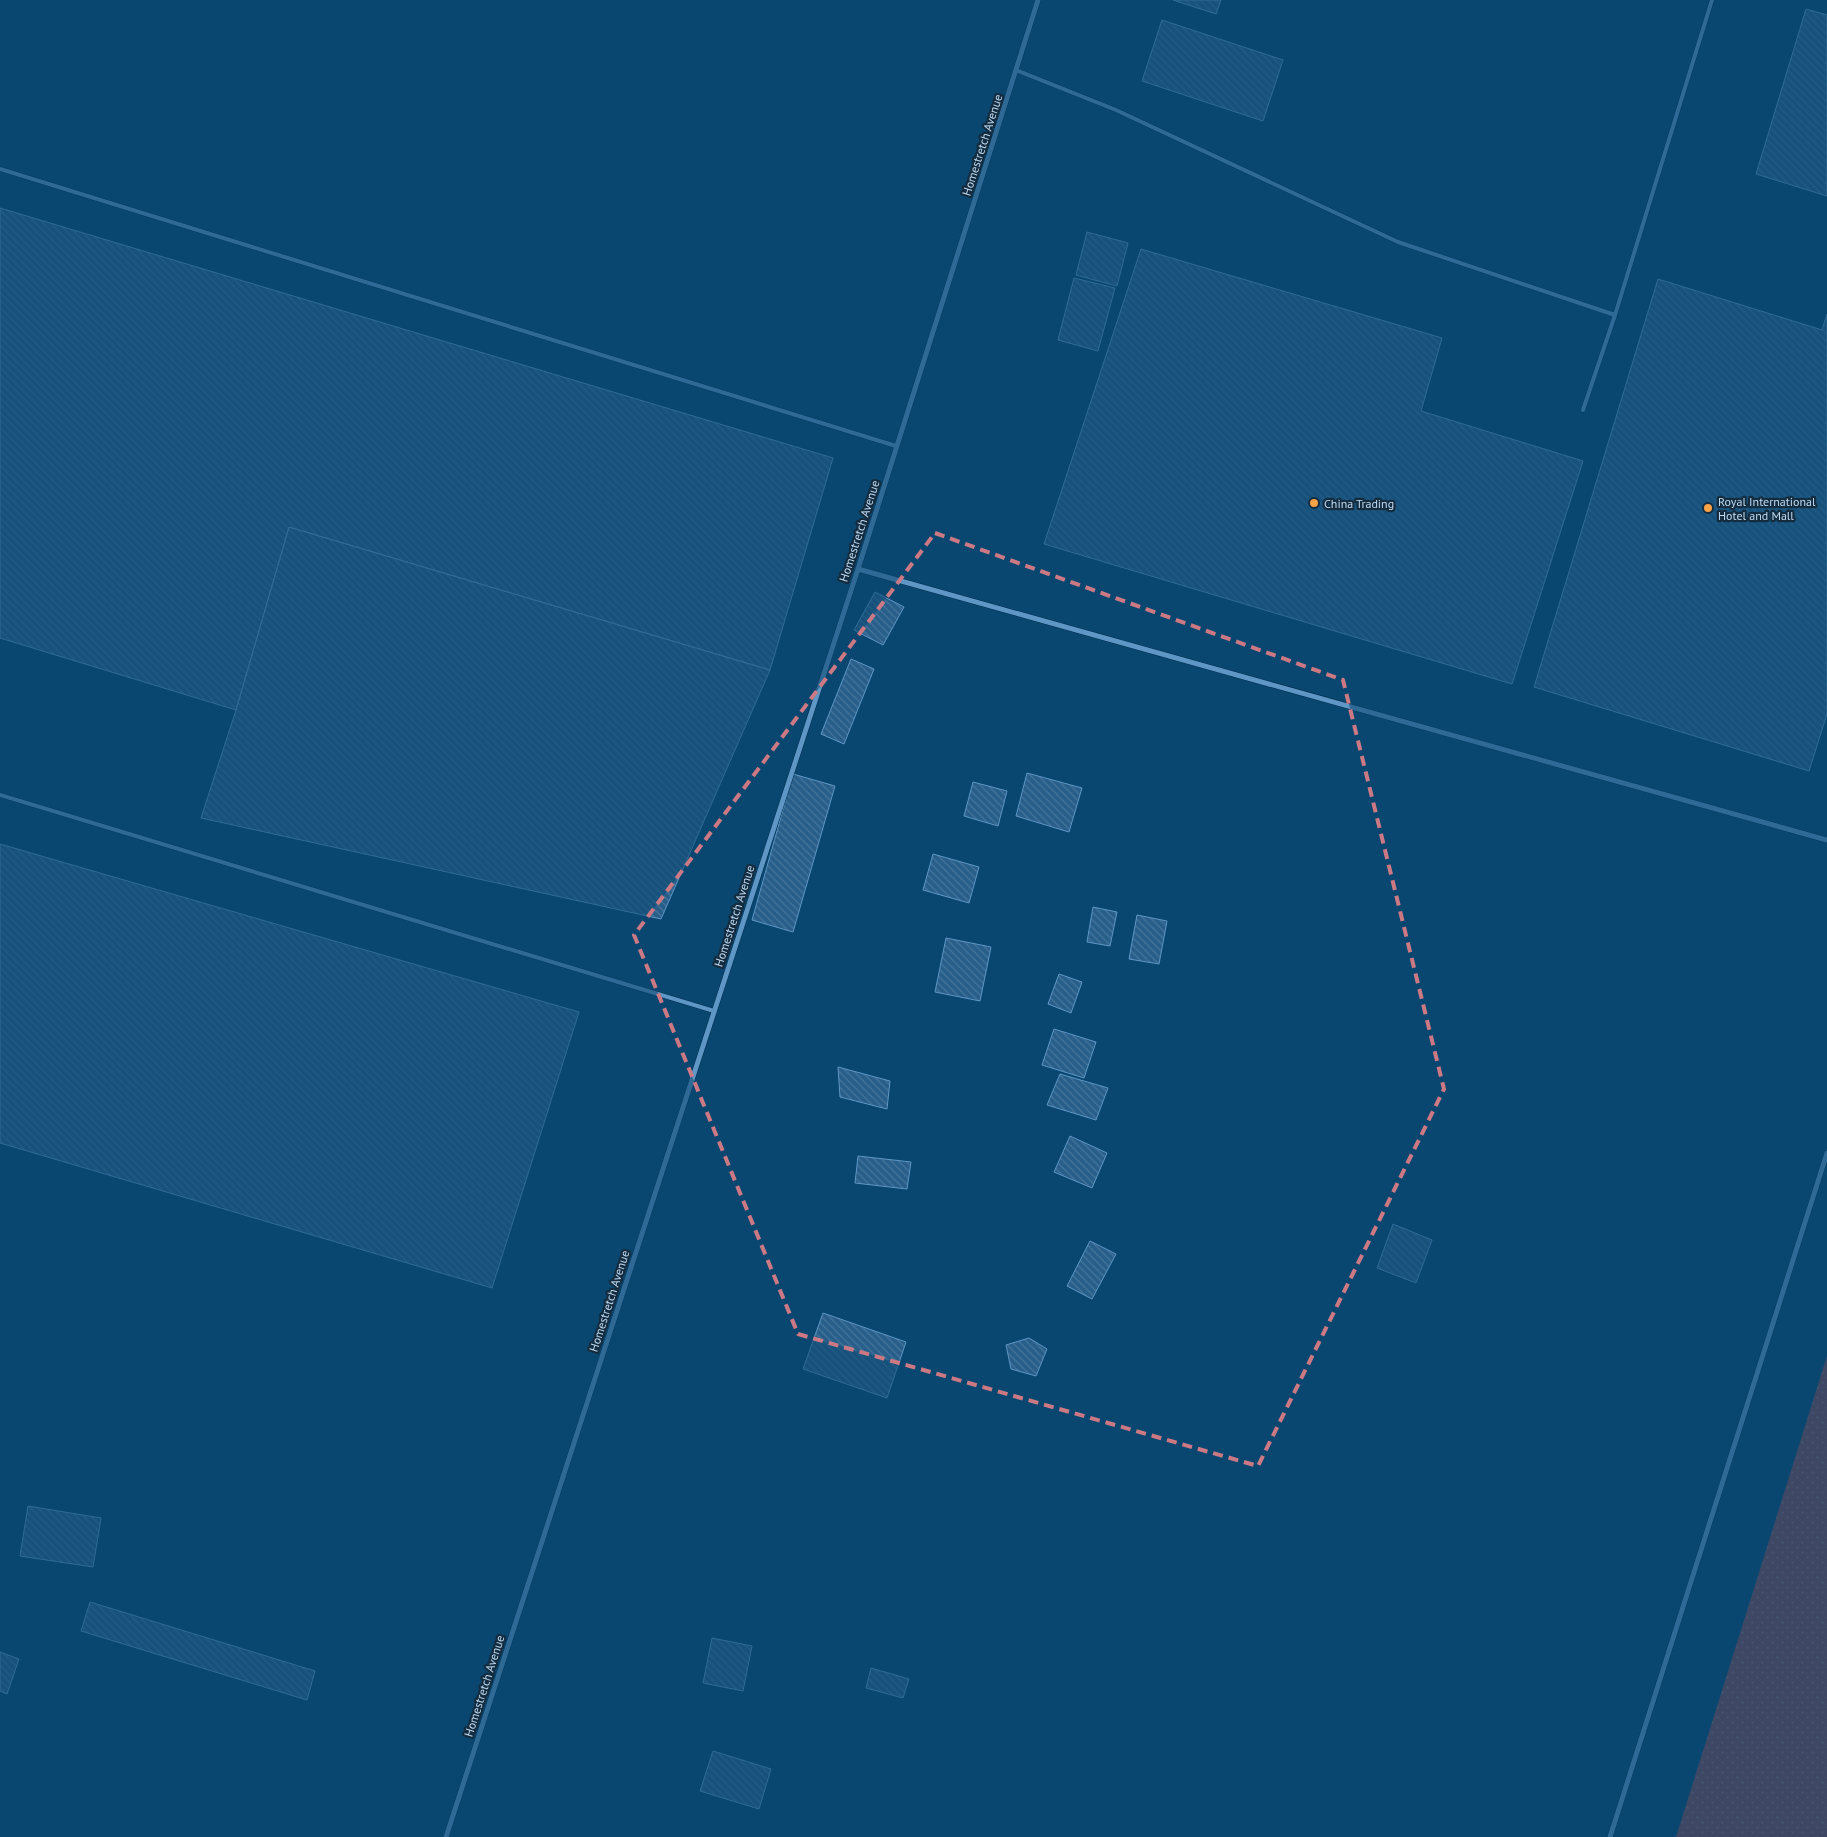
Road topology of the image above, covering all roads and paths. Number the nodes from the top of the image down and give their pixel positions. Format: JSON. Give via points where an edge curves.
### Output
{"nodes":[{"id":1,"x":1038,"y":0,"type":"edge"},
{"id":2,"x":1712,"y":0,"type":"edge"},
{"id":3,"x":1016,"y":70,"type":"junction"},
{"id":4,"x":0,"y":169,"type":"edge"},
{"id":5,"x":1615,"y":315,"type":"junction"},
{"id":6,"x":1583,"y":410,"type":"dead end"},
{"id":7,"x":896,"y":446,"type":"junction"},
{"id":8,"x":858,"y":569,"type":"junction"},
{"id":9,"x":0,"y":795,"type":"edge"},
{"id":10,"x":1827,"y":840,"type":"edge"},
{"id":11,"x":714,"y":1011,"type":"junction"},
{"id":12,"x":1827,"y":1153,"type":"edge"},
{"id":13,"x":446,"y":1837,"type":"edge"},
{"id":14,"x":1610,"y":1837,"type":"edge"}],
"edges":[{"from":1,"to":3,"type":"street","name":"Homestretch Avenue"},
{"from":2,"to":5,"type":"lane"},
{"from":3,"to":5,"type":"lane","via":[[1116,110],[1398,242]]},
{"from":3,"to":7,"type":"street","name":"Homestretch Avenue"},
{"from":4,"to":7,"type":"lane"},
{"from":5,"to":6,"type":"lane"},
{"from":7,"to":8,"type":"street","name":"Homestretch Avenue"},
{"from":8,"to":10,"type":"street"},
{"from":8,"to":11,"type":"street","name":"Homestretch Avenue"},
{"from":9,"to":11,"type":"lane"},
{"from":11,"to":13,"type":"street","name":"Homestretch Avenue"},
{"from":12,"to":14,"type":"street"}]}
